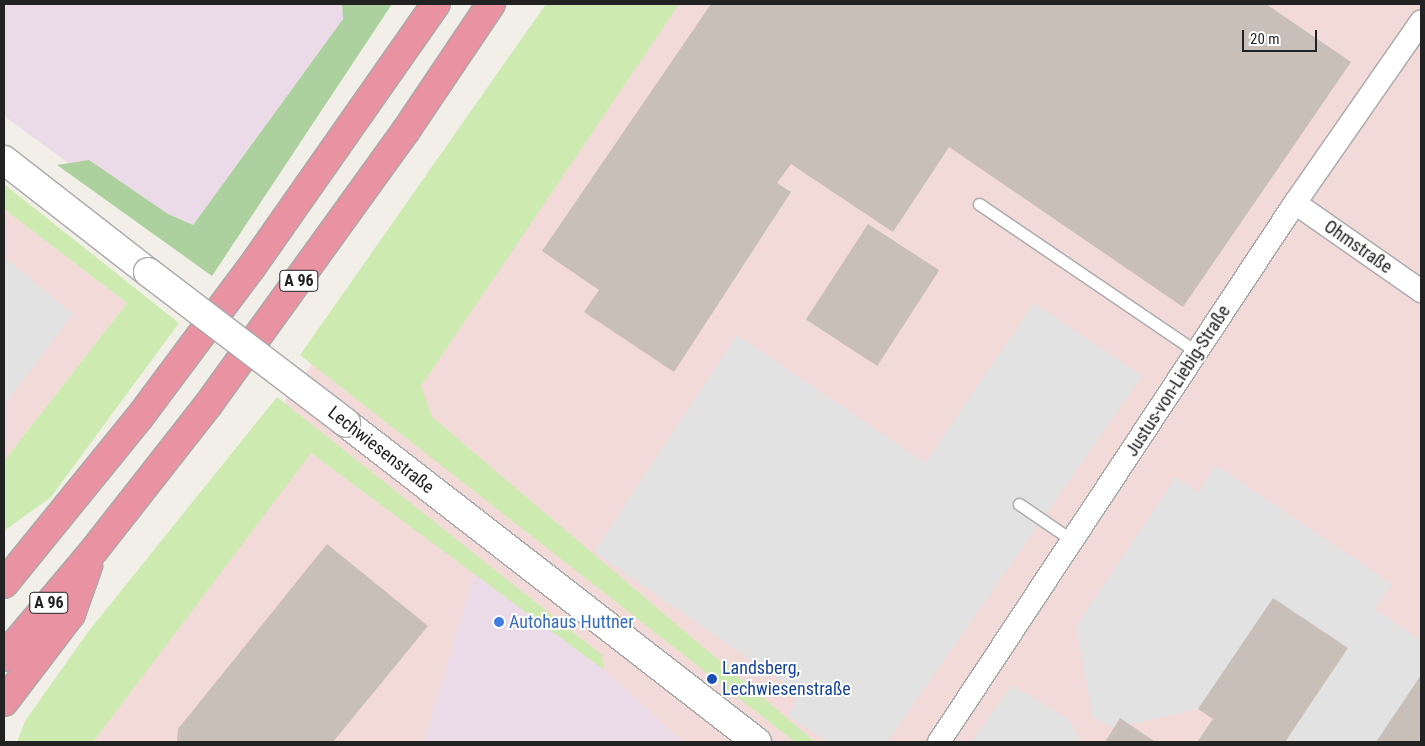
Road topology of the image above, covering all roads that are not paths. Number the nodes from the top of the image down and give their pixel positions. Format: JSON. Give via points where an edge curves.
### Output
{"nodes":[{"id":1,"x":436,"y":4,"type":"edge"},
{"id":2,"x":491,"y":4,"type":"edge"},
{"id":3,"x":1421,"y":22,"type":"edge"},
{"id":4,"x":4,"y":160,"type":"edge"},
{"id":5,"x":1295,"y":203,"type":"junction"},
{"id":6,"x":978,"y":204,"type":"dead end"},
{"id":7,"x":1421,"y":291,"type":"edge"},
{"id":8,"x":1197,"y":352,"type":"junction"},
{"id":9,"x":76,"y":497,"type":"junction"},
{"id":10,"x":1019,"y":504,"type":"dead end"},
{"id":11,"x":1073,"y":540,"type":"junction"},
{"id":12,"x":95,"y":549,"type":"junction"},
{"id":13,"x":4,"y":556,"type":"edge"},
{"id":14,"x":4,"y":584,"type":"edge"},
{"id":15,"x":4,"y":656,"type":"edge"},
{"id":16,"x":4,"y":702,"type":"edge"},
{"id":17,"x":757,"y":742,"type":"edge"},
{"id":18,"x":939,"y":742,"type":"edge"}],
"edges":[{"from":1,"to":9,"type":"highway","number":"A 96","via":[[257,260]]},
{"from":2,"to":12,"type":"highway","number":"A 96","via":[[289,296]]},
{"from":3,"to":5,"type":"street","name":"Justus-von-Liebig-Straße"},
{"from":4,"to":17,"type":"street","name":"Lechwiesenstraße","bridge":true},
{"from":5,"to":7,"type":"street","name":"Ohmstraße"},
{"from":5,"to":8,"type":"street","name":"Justus-von-Liebig-Straße"},
{"from":6,"to":8,"type":"lane"},
{"from":8,"to":11,"type":"street","name":"Justus-von-Liebig-Straße"},
{"from":9,"to":13,"type":"highway","via":[[18,541]]},
{"from":9,"to":14,"type":"highway","number":"A 96"},
{"from":10,"to":11,"type":"lane"},
{"from":11,"to":18,"type":"street","name":"Justus-von-Liebig-Straße"},
{"from":12,"to":15,"type":"highway","number":"A 96"},
{"from":12,"to":16,"type":"highway","via":[[71,614]]}]}
